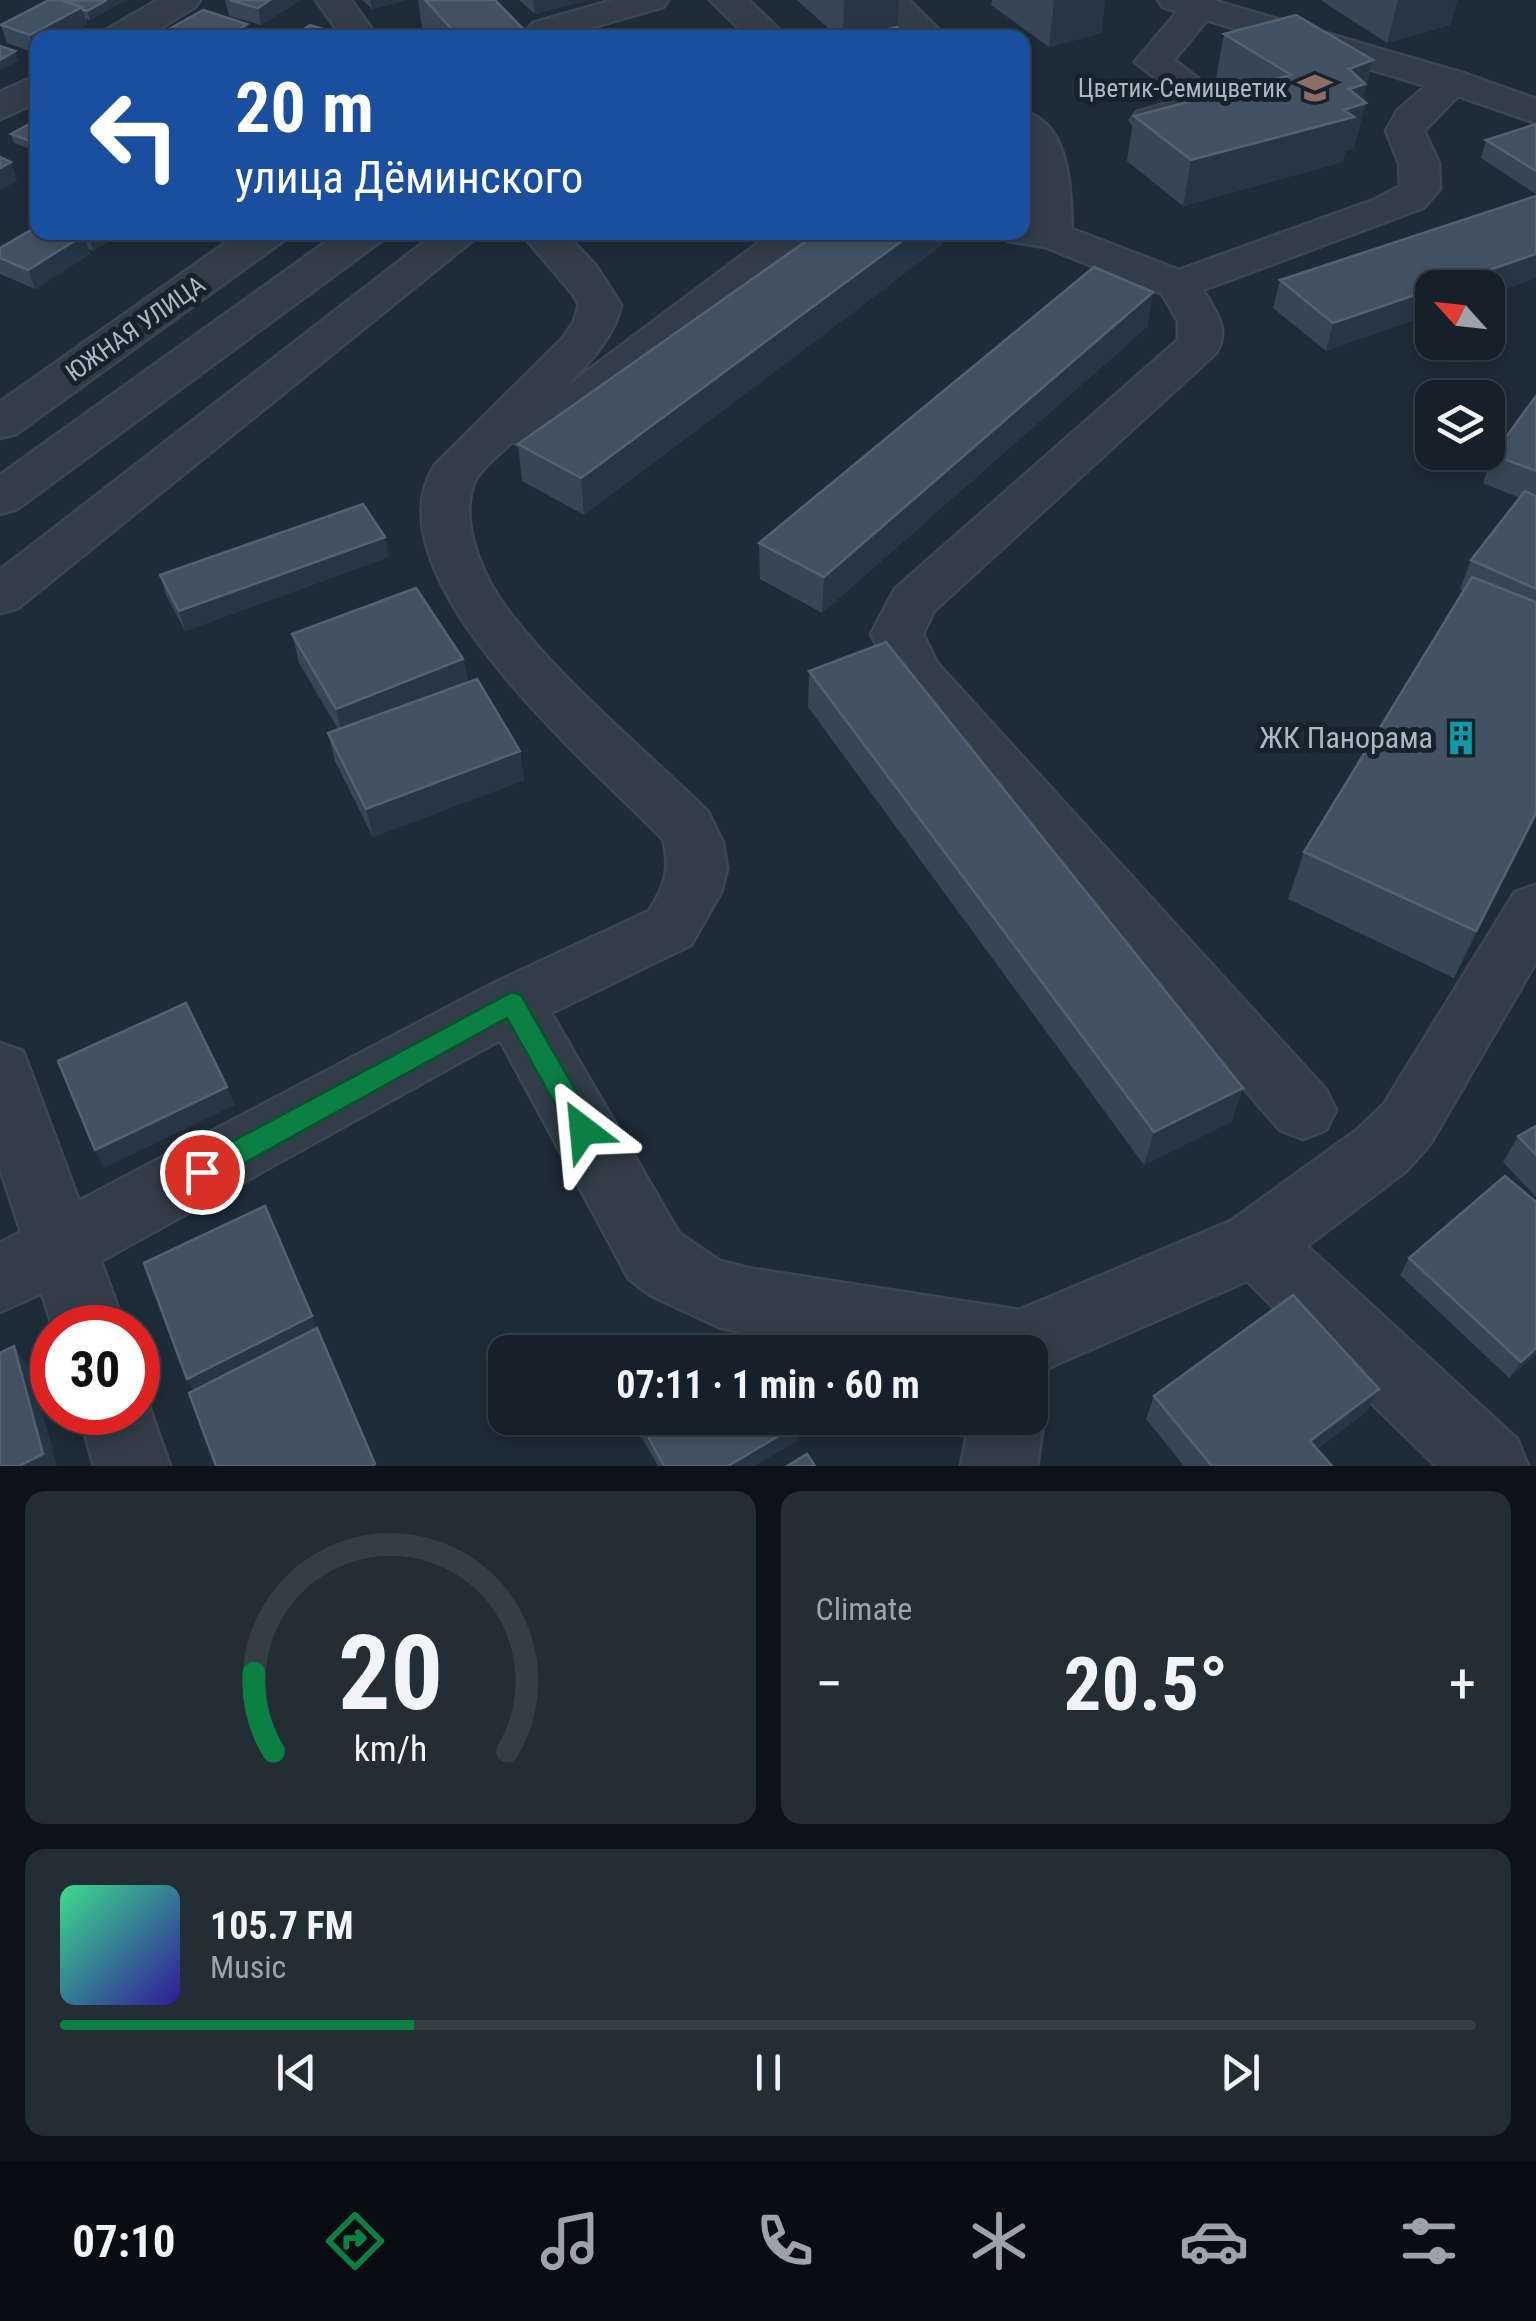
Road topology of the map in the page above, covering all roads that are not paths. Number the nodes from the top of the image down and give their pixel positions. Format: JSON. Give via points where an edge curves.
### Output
{"nodes":[{"id":1,"x":183,"y":0,"type":"edge"},
{"id":2,"x":333,"y":0,"type":"edge"},
{"id":3,"x":650,"y":0,"type":"edge"},
{"id":4,"x":727,"y":0,"type":"edge"},
{"id":5,"x":1187,"y":4,"type":"edge"},
{"id":6,"x":133,"y":30,"type":"edge"},
{"id":7,"x":355,"y":30,"type":"edge"},
{"id":8,"x":545,"y":30,"type":"edge"},
{"id":9,"x":761,"y":30,"type":"edge"},
{"id":10,"x":1453,"y":82,"type":"junction"},
{"id":11,"x":30,"y":91,"type":"edge"},
{"id":12,"x":0,"y":108,"type":"edge"},
{"id":13,"x":1536,"y":112,"type":"edge"},
{"id":14,"x":1136,"y":124,"type":"dead end"},
{"id":15,"x":1030,"y":129,"type":"edge"},
{"id":16,"x":1037,"y":234,"type":"edge"},
{"id":17,"x":258,"y":240,"type":"edge"},
{"id":18,"x":356,"y":240,"type":"edge"},
{"id":19,"x":453,"y":240,"type":"edge"},
{"id":20,"x":549,"y":240,"type":"edge"},
{"id":21,"x":789,"y":240,"type":"edge"},
{"id":22,"x":1178,"y":286,"type":"junction"},
{"id":23,"x":0,"y":424,"type":"edge"},
{"id":24,"x":0,"y":498,"type":"edge"},
{"id":25,"x":444,"y":500,"type":"junction"},
{"id":26,"x":0,"y":596,"type":"edge"},
{"id":27,"x":1536,"y":909,"type":"edge"},
{"id":28,"x":512,"y":1003,"type":"junction"},
{"id":29,"x":0,"y":1071,"type":"edge"},
{"id":30,"x":1303,"y":1110,"type":"dead end"},
{"id":31,"x":1256,"y":1244,"type":"junction"},
{"id":32,"x":64,"y":1247,"type":"junction"},
{"id":33,"x":0,"y":1279,"type":"edge"},
{"id":34,"x":82,"y":1305,"type":"edge"},
{"id":35,"x":941,"y":1335,"type":"edge"},
{"id":36,"x":1048,"y":1336,"type":"edge"},
{"id":37,"x":123,"y":1435,"type":"edge"},
{"id":38,"x":1004,"y":1435,"type":"edge"},
{"id":39,"x":132,"y":1466,"type":"edge"},
{"id":40,"x":999,"y":1466,"type":"edge"},
{"id":41,"x":1490,"y":1466,"type":"edge"}],
"edges":[{"from":1,"to":6,"type":"street"},
{"from":2,"to":7,"type":"street"},
{"from":3,"to":8,"type":"street"},
{"from":4,"to":9,"type":"street"},
{"from":5,"to":10,"type":"street"},
{"from":5,"to":14,"type":"street","via":[[1153,62],[1211,102]]},
{"from":10,"to":13,"type":"street"},
{"from":10,"to":22,"type":"street","via":[[1410,118],[1405,131],[1422,175],[1409,200]]},
{"from":11,"to":12,"type":"street"},
{"from":15,"to":16,"type":"street","via":[[1048,158]]},
{"from":16,"to":22,"type":"street"},
{"from":17,"to":23,"type":"street","name":"ЮЖНАЯ УЛИЦА"},
{"from":18,"to":24,"type":"street"},
{"from":19,"to":26,"type":"street"},
{"from":20,"to":25,"type":"street","via":[[594,294],[600,305],[596,322],[452,476]]},
{"from":21,"to":25,"type":"street"},
{"from":22,"to":30,"type":"street","via":[[1200,321],[1200,344],[913,601],[896,634],[915,673]]},
{"from":25,"to":28,"type":"street","via":[[449,546],[483,616],[688,828],[698,850],[698,879],[670,928]]},
{"from":27,"to":31,"type":"street","via":[[1407,1124]]},
{"from":28,"to":32,"type":"street"},
{"from":28,"to":35,"type":"street","via":[[654,1256],[672,1273],[750,1301]]},
{"from":29,"to":32,"type":"street"},
{"from":31,"to":36,"type":"street"},
{"from":31,"to":41,"type":"street"},
{"from":32,"to":33,"type":"street"},
{"from":32,"to":34,"type":"street"},
{"from":37,"to":39,"type":"street"},
{"from":38,"to":40,"type":"street"}]}
